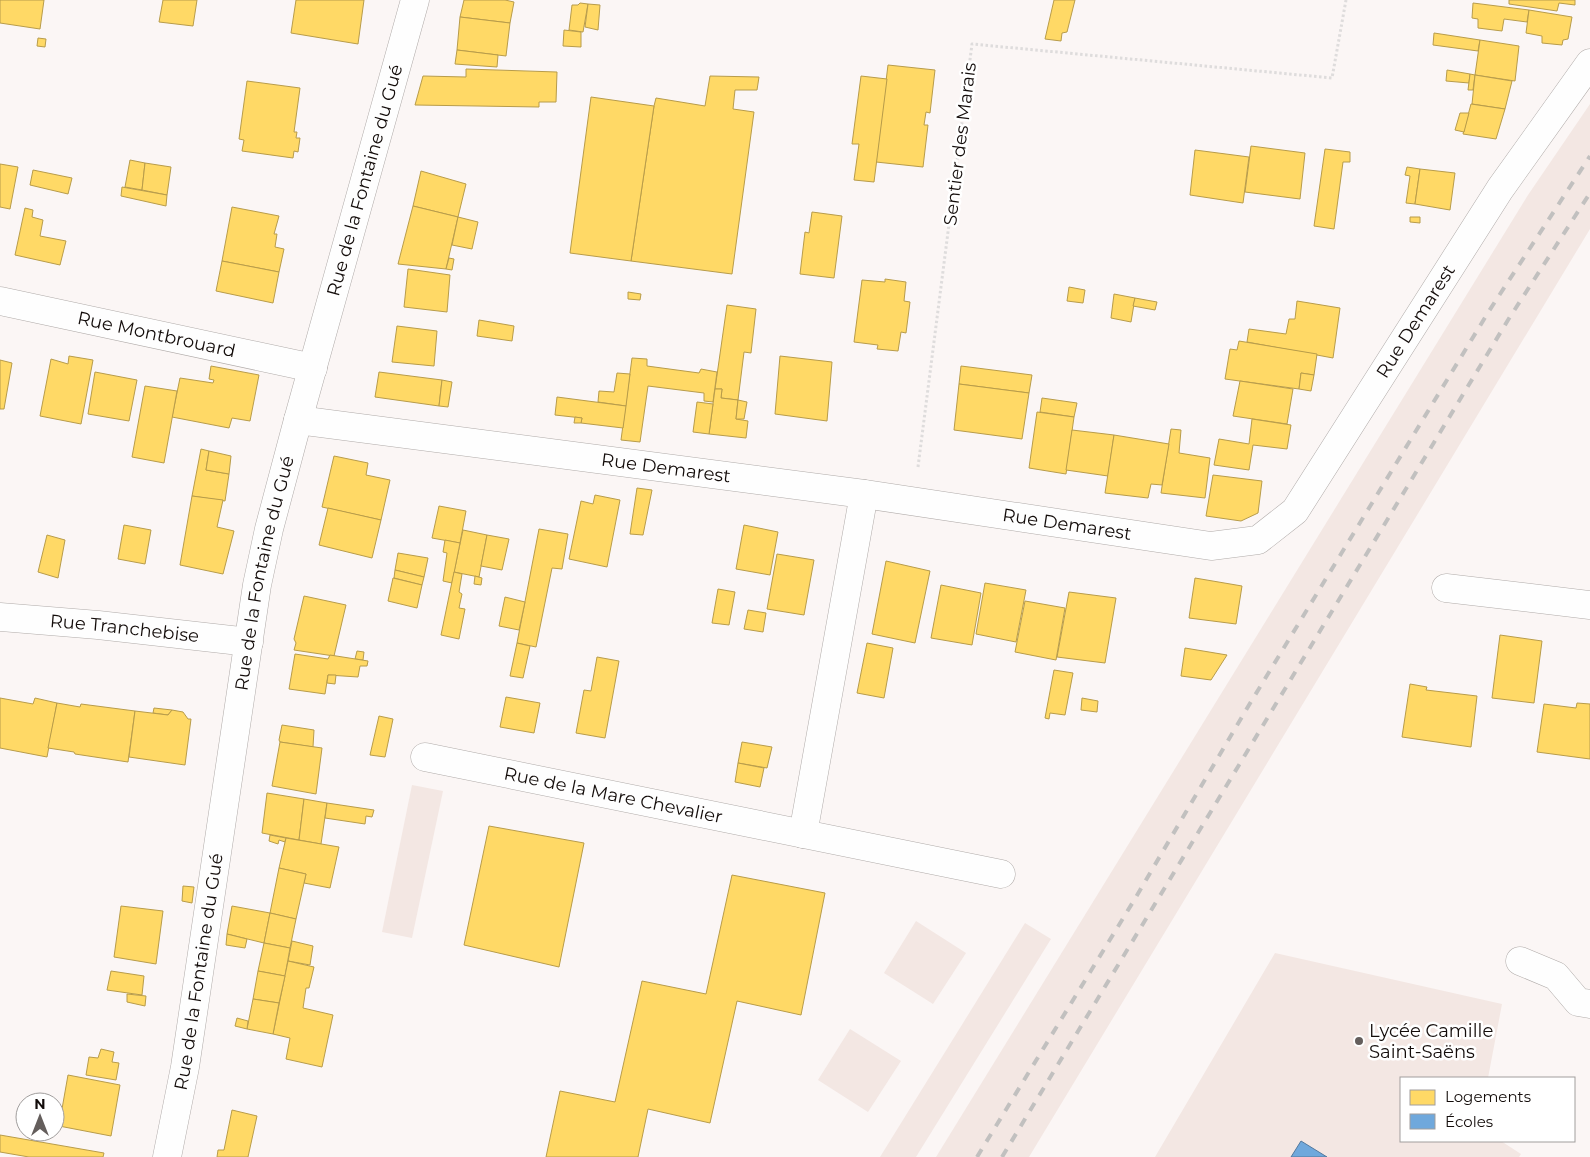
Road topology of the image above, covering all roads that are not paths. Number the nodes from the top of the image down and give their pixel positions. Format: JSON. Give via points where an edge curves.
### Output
{"nodes":[{"id":1,"x":415,"y":0,"type":"edge"},
{"id":2,"x":1590,"y":63,"type":"edge"},
{"id":3,"x":0,"y":301,"type":"edge"},
{"id":4,"x":313,"y":368,"type":"junction"},
{"id":5,"x":298,"y":420,"type":"junction"},
{"id":6,"x":864,"y":494,"type":"junction"},
{"id":7,"x":1446,"y":588,"type":"dead end"},
{"id":8,"x":1590,"y":605,"type":"edge"},
{"id":9,"x":0,"y":617,"type":"edge"},
{"id":10,"x":249,"y":642,"type":"junction"},
{"id":11,"x":425,"y":757,"type":"dead end"},
{"id":12,"x":803,"y":834,"type":"junction"},
{"id":13,"x":1000,"y":874,"type":"dead end"},
{"id":14,"x":1520,"y":961,"type":"dead end"},
{"id":15,"x":1590,"y":1004,"type":"edge"},
{"id":16,"x":167,"y":1157,"type":"edge"}],
"edges":[{"from":1,"to":4,"type":"street","name":"Rue de la Fontaine du Gué"},
{"from":2,"to":6,"type":"street","name":"Rue Demarest","via":[[1500,189],[1295,511],[1258,540],[1210,546]]},
{"from":3,"to":4,"type":"street","name":"Rue Montbrouard"},
{"from":4,"to":5,"type":"street","name":"Rue de la Fontaine du Gué"},
{"from":5,"to":6,"type":"street","name":"Rue Demarest"},
{"from":5,"to":10,"type":"street","name":"Rue de la Fontaine du Gué","via":[[269,529]]},
{"from":6,"to":12,"type":"street"},
{"from":7,"to":8,"type":"street"},
{"from":9,"to":10,"type":"street","name":"Rue Tranchebise"},
{"from":10,"to":16,"type":"street","name":"Rue de la Fontaine du Gué","via":[[185,1067]]},
{"from":11,"to":12,"type":"street","name":"Rue de la Mare Chevalier"},
{"from":12,"to":13,"type":"street","name":"Rue de la Mare Chevalier"},
{"from":14,"to":15,"type":"street","via":[[1556,976],[1578,1002]]}]}
